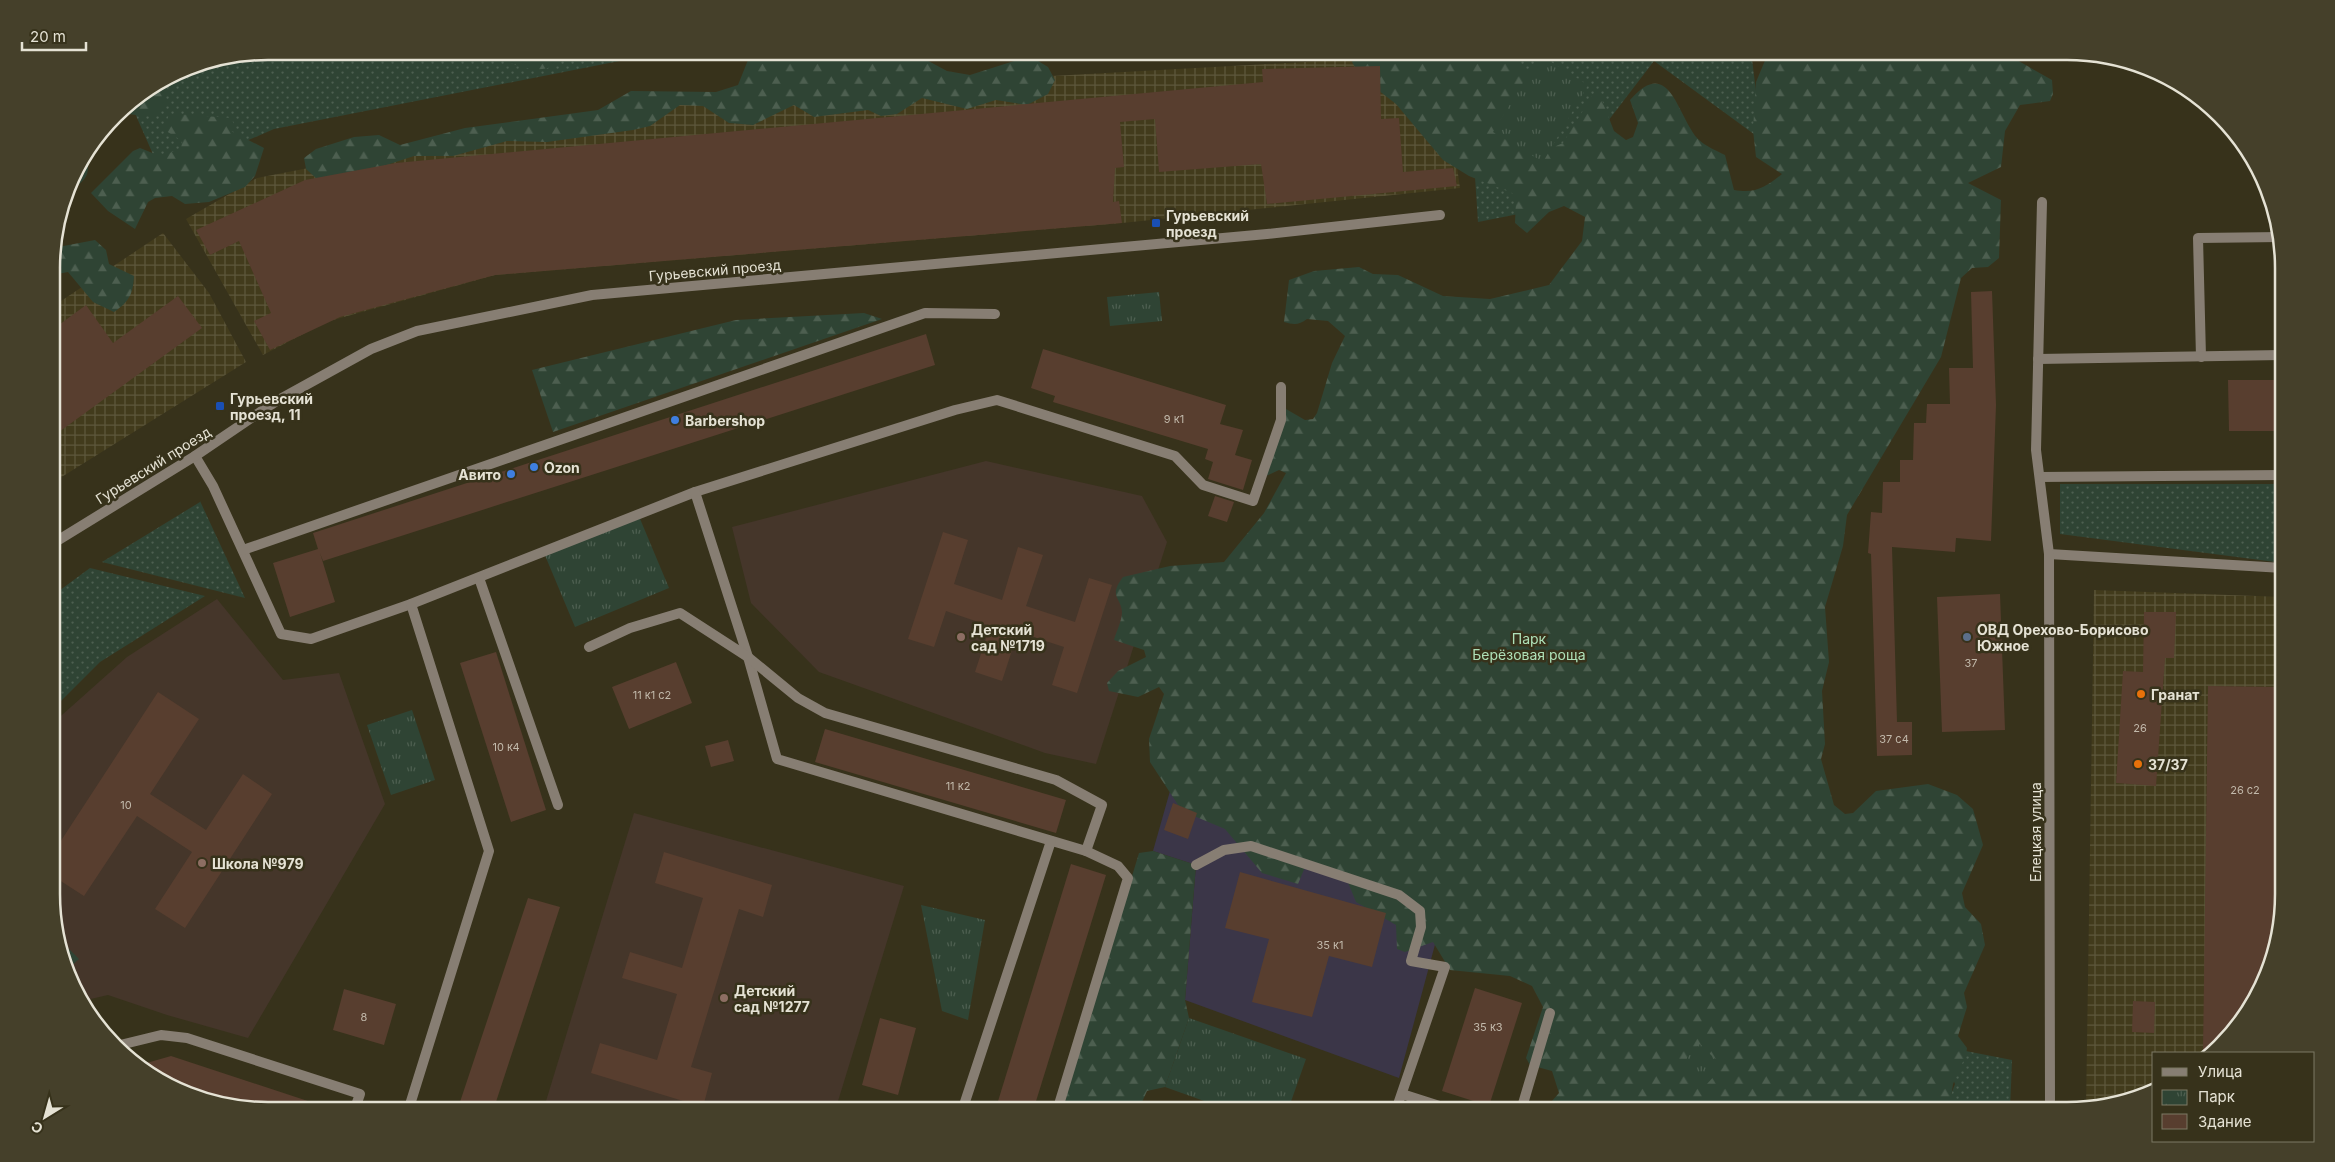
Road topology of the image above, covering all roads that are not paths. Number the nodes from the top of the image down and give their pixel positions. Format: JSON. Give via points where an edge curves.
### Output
{"nodes":[{"id":1,"x":2042,"y":202,"type":"dead end"},
{"id":2,"x":1440,"y":215,"type":"dead end"},
{"id":3,"x":2272,"y":237,"type":"edge"},
{"id":4,"x":996,"y":314,"type":"dead end"},
{"id":5,"x":2275,"y":355,"type":"edge"},
{"id":6,"x":2201,"y":356,"type":"junction"},
{"id":7,"x":2038,"y":359,"type":"junction"},
{"id":8,"x":1282,"y":387,"type":"dead end"},
{"id":9,"x":195,"y":456,"type":"junction"},
{"id":10,"x":2275,"y":475,"type":"edge"},
{"id":11,"x":2040,"y":477,"type":"junction"},
{"id":12,"x":695,"y":492,"type":"junction"},
{"id":13,"x":60,"y":539,"type":"edge"},
{"id":14,"x":243,"y":550,"type":"junction"},
{"id":15,"x":2050,"y":554,"type":"junction"},
{"id":16,"x":2275,"y":568,"type":"edge"},
{"id":17,"x":479,"y":578,"type":"junction"},
{"id":18,"x":411,"y":604,"type":"junction"},
{"id":19,"x":589,"y":647,"type":"dead end"},
{"id":20,"x":748,"y":657,"type":"junction"},
{"id":21,"x":558,"y":804,"type":"dead end"},
{"id":22,"x":1052,"y":840,"type":"junction"},
{"id":23,"x":1086,"y":851,"type":"junction"},
{"id":24,"x":1196,"y":865,"type":"dead end"},
{"id":25,"x":1550,"y":1013,"type":"dead end"},
{"id":26,"x":124,"y":1044,"type":"edge"},
{"id":27,"x":1402,"y":1094,"type":"junction"},
{"id":28,"x":357,"y":1102,"type":"edge"},
{"id":29,"x":411,"y":1102,"type":"edge"},
{"id":30,"x":965,"y":1102,"type":"edge"},
{"id":31,"x":1059,"y":1102,"type":"edge"},
{"id":32,"x":1399,"y":1102,"type":"edge"},
{"id":33,"x":1427,"y":1102,"type":"edge"},
{"id":34,"x":1525,"y":1102,"type":"edge"},
{"id":35,"x":2050,"y":1102,"type":"edge"}],
"edges":[{"from":1,"to":7,"type":"street","name":"Елецкая улица"},
{"from":2,"to":9,"type":"street","name":"Гурьевский проезд","via":[[1267,234],[592,295],[417,330],[371,349],[275,402]]},
{"from":3,"to":6,"type":"street","via":[[2198,238]]},
{"from":4,"to":14,"type":"street","via":[[925,313]]},
{"from":5,"to":6,"type":"street"},
{"from":6,"to":7,"type":"street"},
{"from":7,"to":11,"type":"street","name":"Елецкая улица","via":[[2036,450]]},
{"from":8,"to":12,"type":"street","via":[[1281,420],[1252,500],[1203,484],[1175,456],[997,400],[955,410]]},
{"from":9,"to":13,"type":"street","name":"Гурьевский проезд"},
{"from":9,"to":14,"type":"street"},
{"from":10,"to":11,"type":"street"},
{"from":11,"to":15,"type":"street","name":"Елецкая улица"},
{"from":12,"to":17,"type":"street"},
{"from":12,"to":20,"type":"street"},
{"from":14,"to":18,"type":"street","via":[[281,634],[311,640]]},
{"from":15,"to":16,"type":"street"},
{"from":15,"to":35,"type":"street","name":"Елецкая улица"},
{"from":17,"to":18,"type":"street"},
{"from":17,"to":21,"type":"street"},
{"from":18,"to":29,"type":"street","via":[[489,851]]},
{"from":19,"to":20,"type":"street","via":[[630,628],[680,614]]},
{"from":20,"to":22,"type":"street","via":[[777,759]]},
{"from":20,"to":23,"type":"street","via":[[798,698],[825,713],[1056,780],[1102,805]]},
{"from":22,"to":23,"type":"street"},
{"from":22,"to":30,"type":"street"},
{"from":23,"to":31,"type":"street","via":[[1118,866],[1128,878]]},
{"from":24,"to":27,"type":"street","via":[[1224,850],[1251,846],[1399,895],[1420,911],[1421,928],[1412,961],[1445,968]]},
{"from":25,"to":34,"type":"street"},
{"from":26,"to":28,"type":"street","via":[[161,1035],[187,1038],[360,1094]]},
{"from":27,"to":32,"type":"street"},
{"from":27,"to":33,"type":"street"}]}
